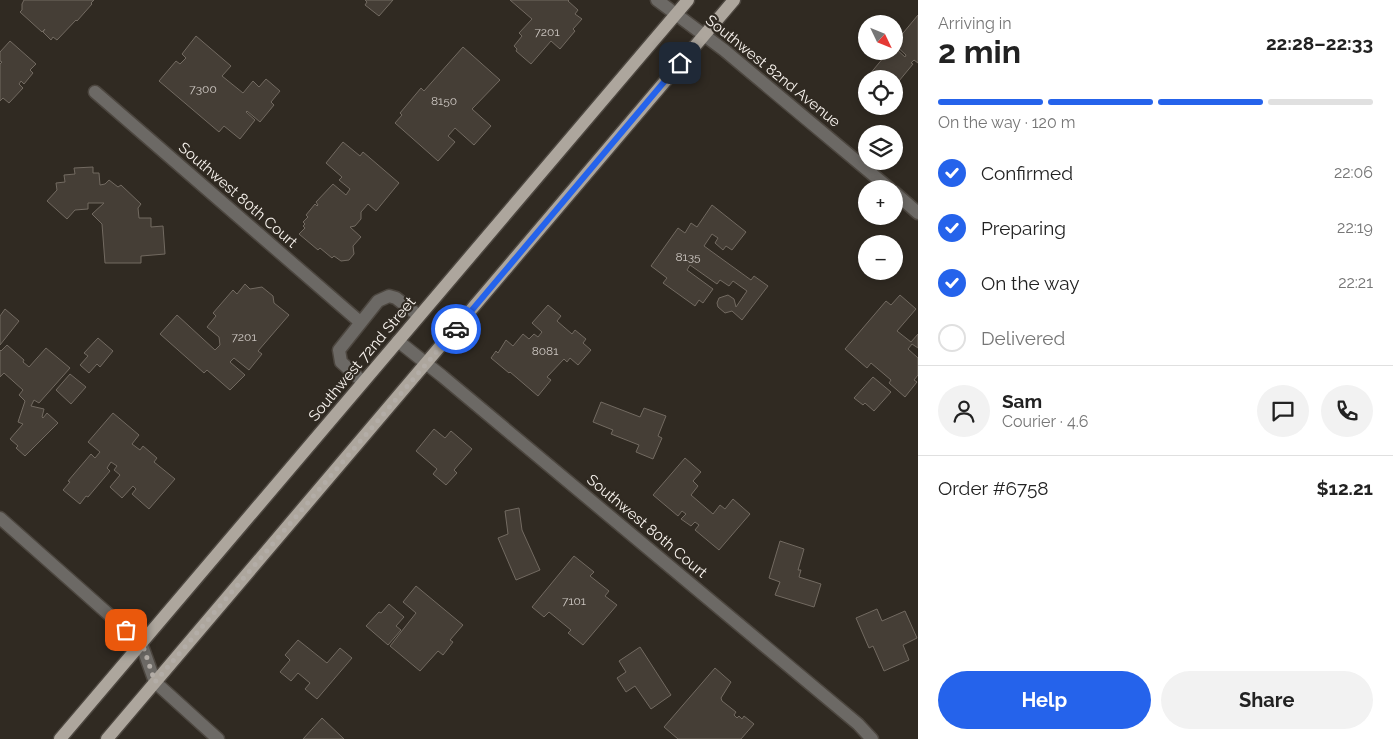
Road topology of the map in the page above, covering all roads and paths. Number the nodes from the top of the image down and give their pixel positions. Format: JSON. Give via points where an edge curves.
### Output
{"nodes":[{"id":1,"x":656,"y":0,"type":"edge"},
{"id":2,"x":688,"y":0,"type":"edge"},
{"id":3,"x":734,"y":0,"type":"edge"},
{"id":4,"x":676,"y":14,"type":"junction"},
{"id":5,"x":704,"y":35,"type":"junction"},
{"id":6,"x":95,"y":92,"type":"dead end"},
{"id":7,"x":879,"y":180,"type":"edge"},
{"id":8,"x":903,"y":200,"type":"edge"},
{"id":9,"x":918,"y":213,"type":"edge"},
{"id":10,"x":419,"y":316,"type":"junction"},
{"id":11,"x":360,"y":322,"type":"junction"},
{"id":12,"x":398,"y":341,"type":"junction"},
{"id":13,"x":427,"y":363,"type":"junction"},
{"id":14,"x":363,"y":382,"type":"junction"},
{"id":15,"x":0,"y":518,"type":"edge"},
{"id":16,"x":142,"y":643,"type":"junction"},
{"id":17,"x":155,"y":682,"type":"junction"},
{"id":18,"x":60,"y":739,"type":"edge"},
{"id":19,"x":106,"y":739,"type":"edge"},
{"id":20,"x":218,"y":739,"type":"edge"},
{"id":21,"x":872,"y":739,"type":"edge"}],
"edges":[{"from":1,"to":4,"type":"street","name":"Southwest 82nd Avenue"},
{"from":2,"to":4,"type":"main road","name":"Southwest 72nd Street"},
{"from":3,"to":5,"type":"main road"},
{"from":4,"to":5,"type":"street","name":"Southwest 82nd Avenue"},
{"from":4,"to":10,"type":"main road","name":"Southwest 72nd Street"},
{"from":5,"to":7,"type":"street","name":"Southwest 82nd Avenue"},
{"from":5,"to":13,"type":"main road"},
{"from":6,"to":11,"type":"street","name":"Southwest 80th Court"},
{"from":8,"to":9,"type":"street"},
{"from":10,"to":11,"type":"street","via":[[389,296],[378,301]]},
{"from":10,"to":12,"type":"main road","name":"Southwest 72nd Street"},
{"from":11,"to":14,"type":"street","via":[[342,345],[339,356],[341,362]]},
{"from":12,"to":13,"type":"street","name":"Southwest 80th Court"},
{"from":12,"to":14,"type":"main road","name":"Southwest 72nd Street"},
{"from":13,"to":17,"type":"main road"},
{"from":13,"to":21,"type":"street","name":"Southwest 80th Court"},
{"from":14,"to":16,"type":"main road","name":"Southwest 72nd Street"},
{"from":15,"to":16,"type":"street"},
{"from":16,"to":17,"type":"street"},
{"from":16,"to":18,"type":"main road","name":"Southwest 72nd Street"},
{"from":17,"to":19,"type":"main road"},
{"from":17,"to":20,"type":"street"}]}
